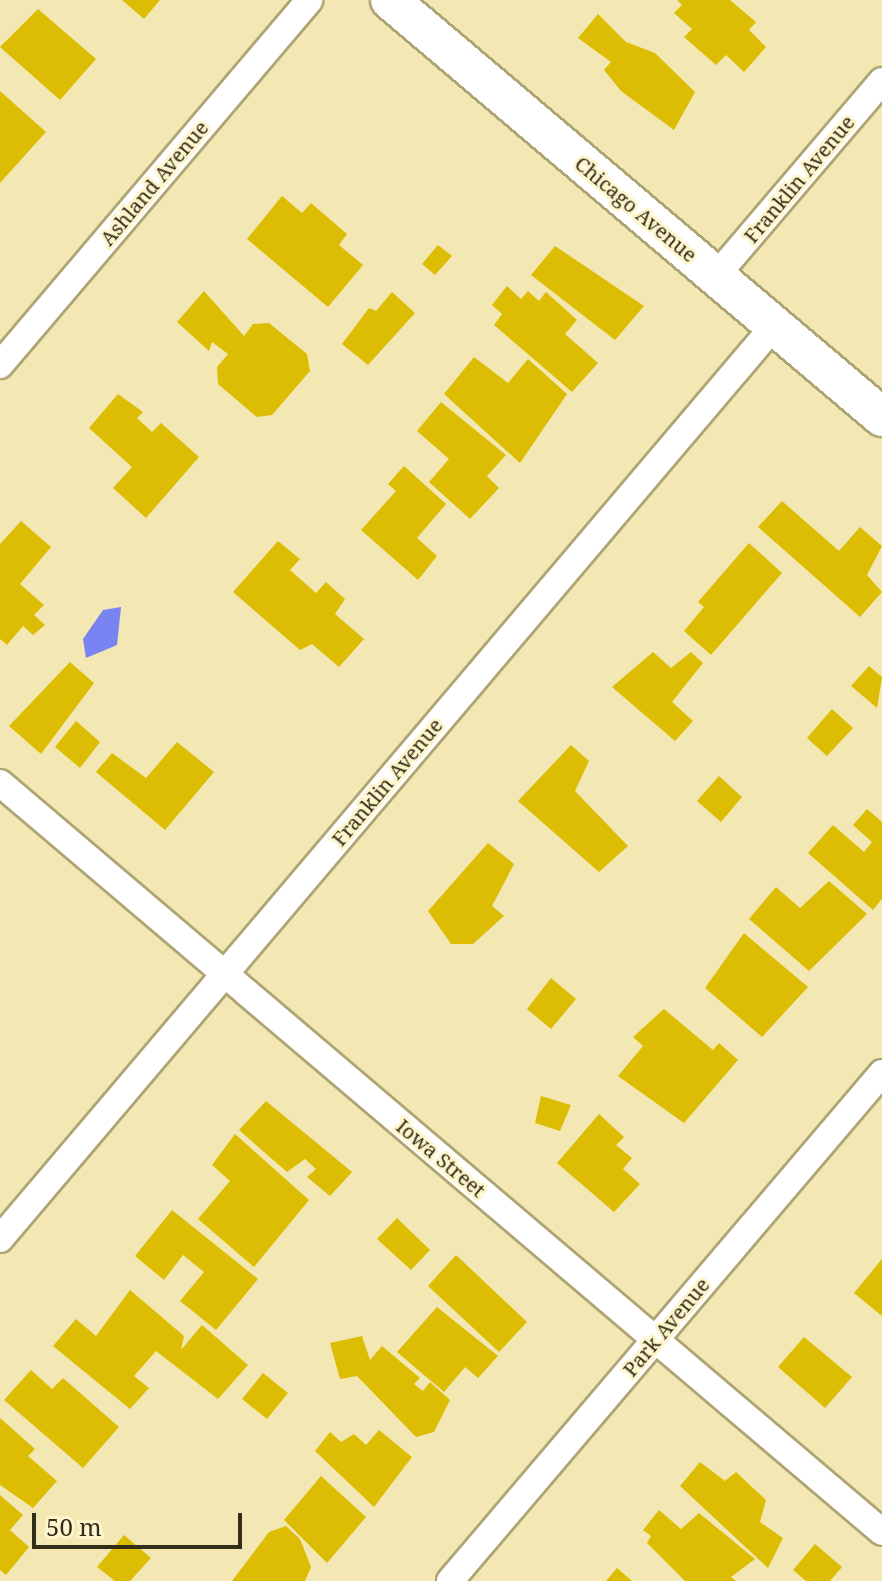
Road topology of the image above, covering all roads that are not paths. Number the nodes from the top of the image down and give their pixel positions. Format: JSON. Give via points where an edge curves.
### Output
{"nodes":[{"id":1,"x":309,"y":0,"type":"edge"},
{"id":2,"x":390,"y":0,"type":"edge"},
{"id":3,"x":882,"y":81,"type":"edge"},
{"id":4,"x":716,"y":276,"type":"junction"},
{"id":5,"x":774,"y":326,"type":"junction"},
{"id":6,"x":0,"y":365,"type":"edge"},
{"id":7,"x":882,"y":417,"type":"edge"},
{"id":8,"x":0,"y":783,"type":"edge"},
{"id":9,"x":225,"y":974,"type":"junction"},
{"id":10,"x":882,"y":1073,"type":"edge"},
{"id":11,"x":0,"y":1239,"type":"edge"},
{"id":12,"x":655,"y":1339,"type":"junction"},
{"id":13,"x":882,"y":1532,"type":"edge"},
{"id":14,"x":450,"y":1581,"type":"edge"}],
"edges":[{"from":1,"to":6,"type":"street","name":"Ashland Avenue"},
{"from":2,"to":4,"type":"main road","name":"Chicago Avenue"},
{"from":3,"to":4,"type":"street","name":"Franklin Avenue"},
{"from":4,"to":5,"type":"main road","name":"Chicago Avenue"},
{"from":5,"to":7,"type":"main road","name":"Chicago Avenue"},
{"from":5,"to":9,"type":"street","name":"Franklin Avenue"},
{"from":8,"to":9,"type":"street","name":"Iowa Street"},
{"from":9,"to":11,"type":"street","name":"Franklin Avenue"},
{"from":9,"to":12,"type":"street","name":"Iowa Street"},
{"from":10,"to":12,"type":"street","name":"Park Avenue"},
{"from":12,"to":13,"type":"street","name":"Iowa Street"},
{"from":12,"to":14,"type":"street","name":"Park Avenue"}]}
